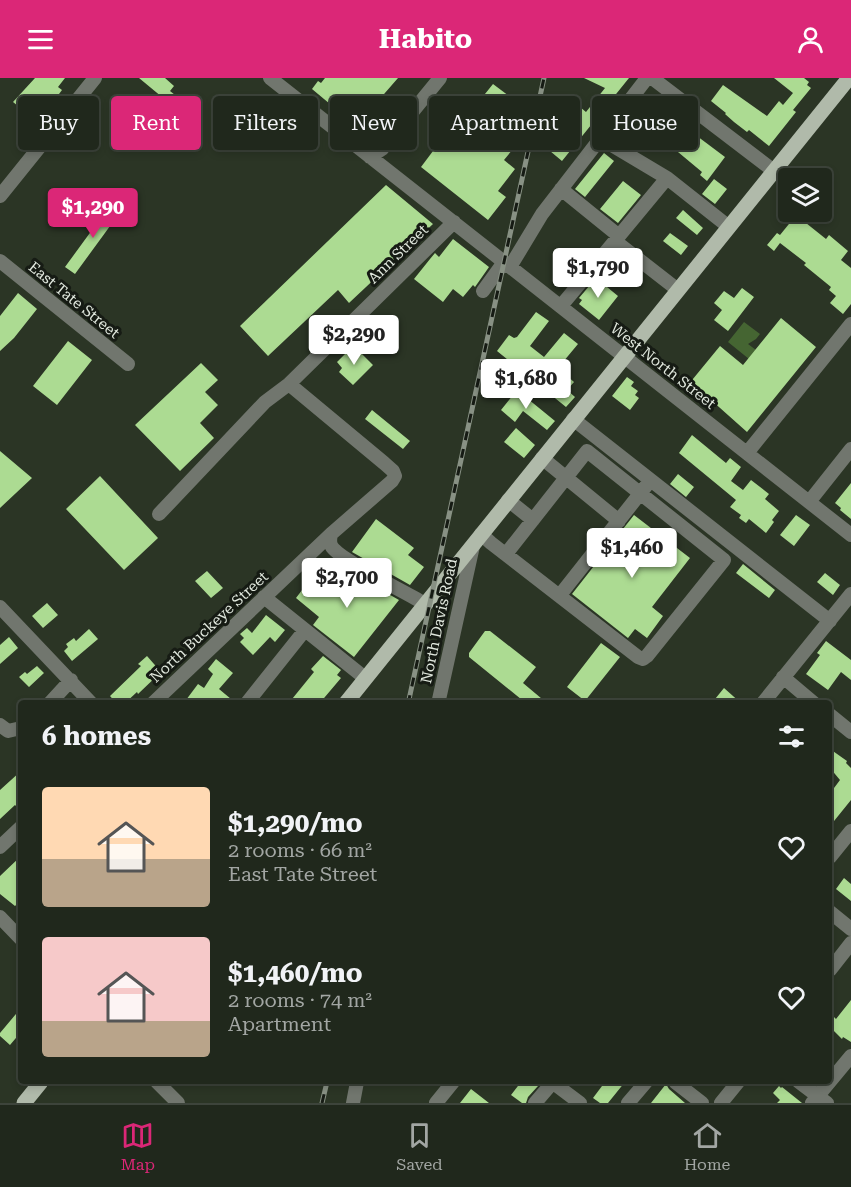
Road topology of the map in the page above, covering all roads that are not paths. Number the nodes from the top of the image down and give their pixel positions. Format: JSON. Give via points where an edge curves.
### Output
{"nodes":[{"id":1,"x":95,"y":78,"type":"edge"},
{"id":2,"x":270,"y":78,"type":"edge"},
{"id":3,"x":440,"y":78,"type":"edge"},
{"id":4,"x":646,"y":78,"type":"edge"},
{"id":5,"x":652,"y":78,"type":"edge"},
{"id":6,"x":849,"y":78,"type":"edge"},
{"id":7,"x":632,"y":96,"type":"edge"},
{"id":8,"x":592,"y":148,"type":"edge"},
{"id":9,"x":620,"y":150,"type":"edge"},
{"id":10,"x":370,"y":157,"type":"junction"},
{"id":11,"x":774,"y":171,"type":"junction"},
{"id":12,"x":667,"y":178,"type":"junction"},
{"id":13,"x":561,"y":189,"type":"junction"},
{"id":14,"x":0,"y":196,"type":"edge"},
{"id":15,"x":454,"y":222,"type":"junction"},
{"id":16,"x":729,"y":227,"type":"junction"},
{"id":17,"x":617,"y":238,"type":"junction"},
{"id":18,"x":0,"y":261,"type":"edge"},
{"id":19,"x":507,"y":265,"type":"junction"},
{"id":20,"x":678,"y":290,"type":"junction"},
{"id":21,"x":483,"y":291,"type":"dead end"},
{"id":22,"x":561,"y":306,"type":"junction"},
{"id":23,"x":851,"y":324,"type":"edge"},
{"id":24,"x":625,"y":357,"type":"junction"},
{"id":25,"x":128,"y":364,"type":"dead end"},
{"id":26,"x":289,"y":384,"type":"junction"},
{"id":27,"x":573,"y":419,"type":"junction"},
{"id":28,"x":598,"y":438,"type":"junction"},
{"id":29,"x":851,"y":449,"type":"edge"},
{"id":30,"x":587,"y":451,"type":"junction"},
{"id":31,"x":747,"y":453,"type":"junction"},
{"id":32,"x":542,"y":458,"type":"junction"},
{"id":33,"x":566,"y":478,"type":"junction"},
{"id":34,"x":651,"y":480,"type":"junction"},
{"id":35,"x":640,"y":494,"type":"junction"},
{"id":36,"x":508,"y":500,"type":"junction"},
{"id":37,"x":809,"y":502,"type":"junction"},
{"id":38,"x":159,"y":514,"type":"dead end"},
{"id":39,"x":533,"y":520,"type":"junction"},
{"id":40,"x":619,"y":520,"type":"junction"},
{"id":41,"x":331,"y":534,"type":"junction"},
{"id":42,"x":851,"y":535,"type":"edge"},
{"id":43,"x":477,"y":540,"type":"junction"},
{"id":44,"x":735,"y":547,"type":"junction"},
{"id":45,"x":506,"y":554,"type":"junction"},
{"id":46,"x":723,"y":560,"type":"junction"},
{"id":47,"x":851,"y":594,"type":"edge"},
{"id":48,"x":560,"y":595,"type":"junction"},
{"id":49,"x":264,"y":597,"type":"junction"},
{"id":50,"x":425,"y":604,"type":"junction"},
{"id":51,"x":0,"y":607,"type":"edge"},
{"id":52,"x":830,"y":621,"type":"junction"},
{"id":53,"x":305,"y":630,"type":"junction"},
{"id":54,"x":783,"y":677,"type":"junction"},
{"id":55,"x":365,"y":678,"type":"junction"},
{"id":56,"x":71,"y":680,"type":"junction"},
{"id":57,"x":53,"y":700,"type":"edge"},
{"id":58,"x":88,"y":700,"type":"edge"},
{"id":59,"x":156,"y":700,"type":"edge"},
{"id":60,"x":249,"y":700,"type":"edge"},
{"id":61,"x":348,"y":700,"type":"edge"},
{"id":62,"x":439,"y":700,"type":"edge"},
{"id":63,"x":765,"y":700,"type":"edge"},
{"id":64,"x":810,"y":700,"type":"edge"},
{"id":65,"x":832,"y":716,"type":"edge"},
{"id":66,"x":0,"y":725,"type":"edge"},
{"id":67,"x":849,"y":726,"type":"edge"},
{"id":68,"x":18,"y":729,"type":"edge"},
{"id":69,"x":18,"y":830,"type":"edge"},
{"id":70,"x":851,"y":831,"type":"edge"},
{"id":71,"x":0,"y":847,"type":"edge"},
{"id":72,"x":832,"y":855,"type":"edge"},
{"id":73,"x":832,"y":914,"type":"edge"},
{"id":74,"x":0,"y":917,"type":"edge"},
{"id":75,"x":851,"y":929,"type":"edge"},
{"id":76,"x":18,"y":936,"type":"edge"},
{"id":77,"x":851,"y":943,"type":"edge"},
{"id":78,"x":832,"y":967,"type":"edge"},
{"id":79,"x":851,"y":1056,"type":"edge"},
{"id":80,"x":832,"y":1082,"type":"edge"},
{"id":81,"x":39,"y":1084,"type":"edge"},
{"id":82,"x":159,"y":1084,"type":"edge"},
{"id":83,"x":357,"y":1084,"type":"edge"},
{"id":84,"x":452,"y":1084,"type":"edge"},
{"id":85,"x":550,"y":1084,"type":"edge"},
{"id":86,"x":555,"y":1084,"type":"edge"},
{"id":87,"x":644,"y":1084,"type":"edge"},
{"id":88,"x":678,"y":1084,"type":"edge"},
{"id":89,"x":736,"y":1084,"type":"edge"},
{"id":90,"x":801,"y":1084,"type":"edge"},
{"id":91,"x":831,"y":1084,"type":"edge"},
{"id":92,"x":444,"y":1100,"type":"edge"},
{"id":93,"x":819,"y":1100,"type":"edge"},
{"id":94,"x":24,"y":1103,"type":"edge"},
{"id":95,"x":178,"y":1103,"type":"edge"},
{"id":96,"x":352,"y":1103,"type":"edge"},
{"id":97,"x":535,"y":1103,"type":"edge"},
{"id":98,"x":580,"y":1103,"type":"edge"},
{"id":99,"x":628,"y":1103,"type":"edge"},
{"id":100,"x":702,"y":1103,"type":"edge"},
{"id":101,"x":721,"y":1103,"type":"edge"}],
"edges":[{"from":1,"to":14,"type":"street"},
{"from":2,"to":10,"type":"street","name":"West North Street"},
{"from":3,"to":10,"type":"street","via":[[382,149]]},
{"from":4,"to":7,"type":"street"},
{"from":5,"to":11,"type":"street"},
{"from":6,"to":11,"type":"main road"},
{"from":8,"to":13,"type":"street"},
{"from":9,"to":12,"type":"street"},
{"from":10,"to":15,"type":"street","name":"West North Street"},
{"from":11,"to":16,"type":"main road"},
{"from":12,"to":16,"type":"street"},
{"from":12,"to":17,"type":"street"},
{"from":13,"to":17,"type":"street"},
{"from":13,"to":19,"type":"street"},
{"from":15,"to":19,"type":"street","name":"West North Street"},
{"from":15,"to":26,"type":"street","name":"Ann Street"},
{"from":16,"to":20,"type":"main road"},
{"from":17,"to":20,"type":"street"},
{"from":17,"to":22,"type":"street"},
{"from":18,"to":25,"type":"street","name":"East Tate Street"},
{"from":19,"to":21,"type":"street"},
{"from":19,"to":22,"type":"street","name":"West North Street"},
{"from":20,"to":24,"type":"main road"},
{"from":22,"to":24,"type":"street","name":"West North Street"},
{"from":23,"to":31,"type":"street"},
{"from":24,"to":27,"type":"main road"},
{"from":24,"to":31,"type":"street","name":"West North Street"},
{"from":26,"to":38,"type":"street","name":"Ann Street","via":[[265,402]]},
{"from":26,"to":41,"type":"street","name":"North Buckeye Street","via":[[395,476]]},
{"from":27,"to":28,"type":"street"},
{"from":27,"to":32,"type":"main road"},
{"from":28,"to":30,"type":"street"},
{"from":28,"to":34,"type":"street"},
{"from":29,"to":37,"type":"street"},
{"from":30,"to":33,"type":"street"},
{"from":30,"to":35,"type":"street"},
{"from":31,"to":37,"type":"street","name":"West North Street"},
{"from":32,"to":33,"type":"street"},
{"from":32,"to":36,"type":"main road"},
{"from":33,"to":39,"type":"street"},
{"from":33,"to":40,"type":"street"},
{"from":34,"to":35,"type":"street"},
{"from":34,"to":44,"type":"street"},
{"from":35,"to":40,"type":"street"},
{"from":35,"to":46,"type":"street"},
{"from":36,"to":39,"type":"street"},
{"from":36,"to":43,"type":"main road"},
{"from":37,"to":42,"type":"street","name":"West North Street"},
{"from":39,"to":45,"type":"street"},
{"from":40,"to":48,"type":"street"},
{"from":41,"to":49,"type":"street","name":"North Buckeye Street"},
{"from":41,"to":50,"type":"street","via":[[331,546],[343,557]]},
{"from":43,"to":45,"type":"street"},
{"from":43,"to":50,"type":"main road"},
{"from":43,"to":62,"type":"street","name":"North Davis Road"},
{"from":44,"to":46,"type":"street"},
{"from":44,"to":52,"type":"street"},
{"from":45,"to":48,"type":"street"},
{"from":46,"to":48,"type":"street","via":[[643,659]]},
{"from":47,"to":52,"type":"street"},
{"from":49,"to":53,"type":"street"},
{"from":49,"to":59,"type":"street","name":"North Buckeye Street"},
{"from":50,"to":55,"type":"main road"},
{"from":51,"to":56,"type":"street"},
{"from":52,"to":54,"type":"street"},
{"from":53,"to":55,"type":"street"},
{"from":53,"to":60,"type":"street"},
{"from":54,"to":63,"type":"street"},
{"from":54,"to":64,"type":"street"},
{"from":55,"to":61,"type":"main road"},
{"from":56,"to":57,"type":"street"},
{"from":56,"to":58,"type":"street"},
{"from":65,"to":67,"type":"street"},
{"from":66,"to":68,"type":"street","via":[[8,731]]},
{"from":69,"to":71,"type":"street"},
{"from":70,"to":72,"type":"street"},
{"from":73,"to":75,"type":"street"},
{"from":74,"to":76,"type":"street"},
{"from":77,"to":78,"type":"street"},
{"from":79,"to":80,"type":"street"},
{"from":81,"to":94,"type":"main road"},
{"from":82,"to":95,"type":"street"},
{"from":83,"to":96,"type":"street"},
{"from":84,"to":92,"type":"street"},
{"from":85,"to":97,"type":"street"},
{"from":86,"to":98,"type":"street"},
{"from":87,"to":99,"type":"street"},
{"from":88,"to":100,"type":"street"},
{"from":89,"to":101,"type":"street"},
{"from":90,"to":93,"type":"street"},
{"from":91,"to":93,"type":"street"}]}
